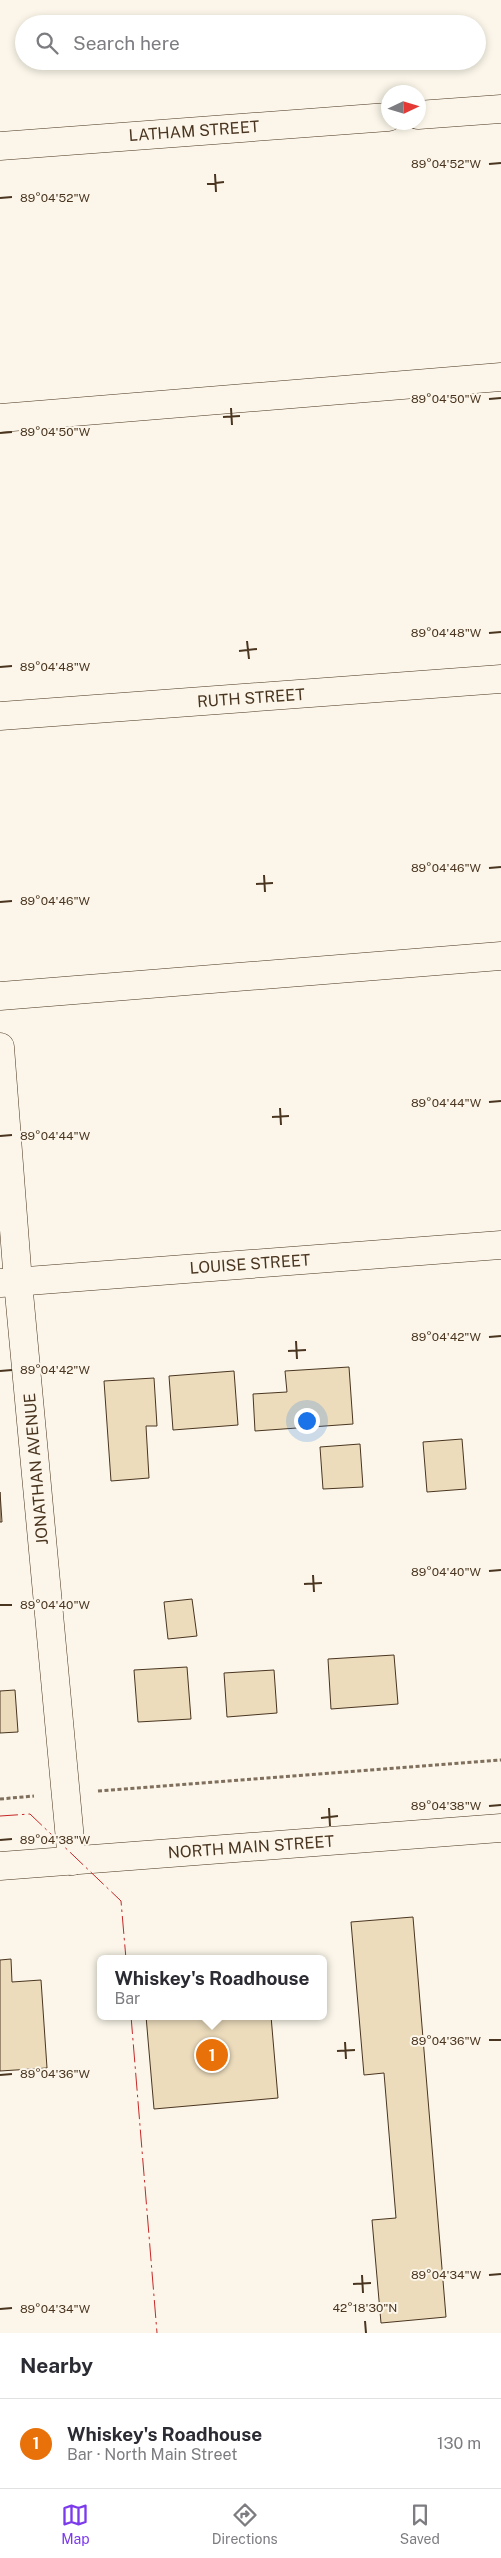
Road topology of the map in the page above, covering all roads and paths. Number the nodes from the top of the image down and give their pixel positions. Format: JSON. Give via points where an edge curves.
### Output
{"nodes":[{"id":1,"x":501,"y":109,"type":"edge"},
{"id":2,"x":426,"y":114,"type":"edge"},
{"id":3,"x":381,"y":118,"type":"edge"},
{"id":4,"x":0,"y":146,"type":"edge"},
{"id":5,"x":501,"y":377,"type":"edge"},
{"id":6,"x":0,"y":418,"type":"edge"},
{"id":7,"x":501,"y":679,"type":"edge"},
{"id":8,"x":0,"y":716,"type":"edge"},
{"id":9,"x":501,"y":956,"type":"edge"},
{"id":10,"x":0,"y":996,"type":"edge"},
{"id":11,"x":0,"y":1047,"type":"edge"},
{"id":12,"x":501,"y":1245,"type":"edge"},
{"id":13,"x":9,"y":1282,"type":"edge"},
{"id":14,"x":501,"y":1760,"type":"edge"},
{"id":15,"x":67,"y":1794,"type":"junction"},
{"id":16,"x":0,"y":1799,"type":"edge"},
{"id":17,"x":501,"y":1828,"type":"edge"},
{"id":18,"x":72,"y":1861,"type":"junction"},
{"id":19,"x":0,"y":1866,"type":"edge"}],
"edges":[{"from":1,"to":2,"type":"street"},
{"from":3,"to":4,"type":"street","name":"LATHAM STREET"},
{"from":5,"to":6,"type":"street"},
{"from":7,"to":8,"type":"street","name":"RUTH STREET"},
{"from":9,"to":10,"type":"street"},
{"from":11,"to":13,"type":"street","name":"JONATHAN AVENUE"},
{"from":12,"to":13,"type":"street","name":"LOUISE STREET"},
{"from":13,"to":15,"type":"street","name":"JONATHAN AVENUE"},
{"from":14,"to":15,"type":"path"},
{"from":15,"to":16,"type":"path"},
{"from":15,"to":18,"type":"street","name":"JONATHAN AVENUE"},
{"from":17,"to":18,"type":"street","name":"NORTH MAIN STREET"},
{"from":18,"to":19,"type":"street","name":"NORTH MAIN STREET"}]}
